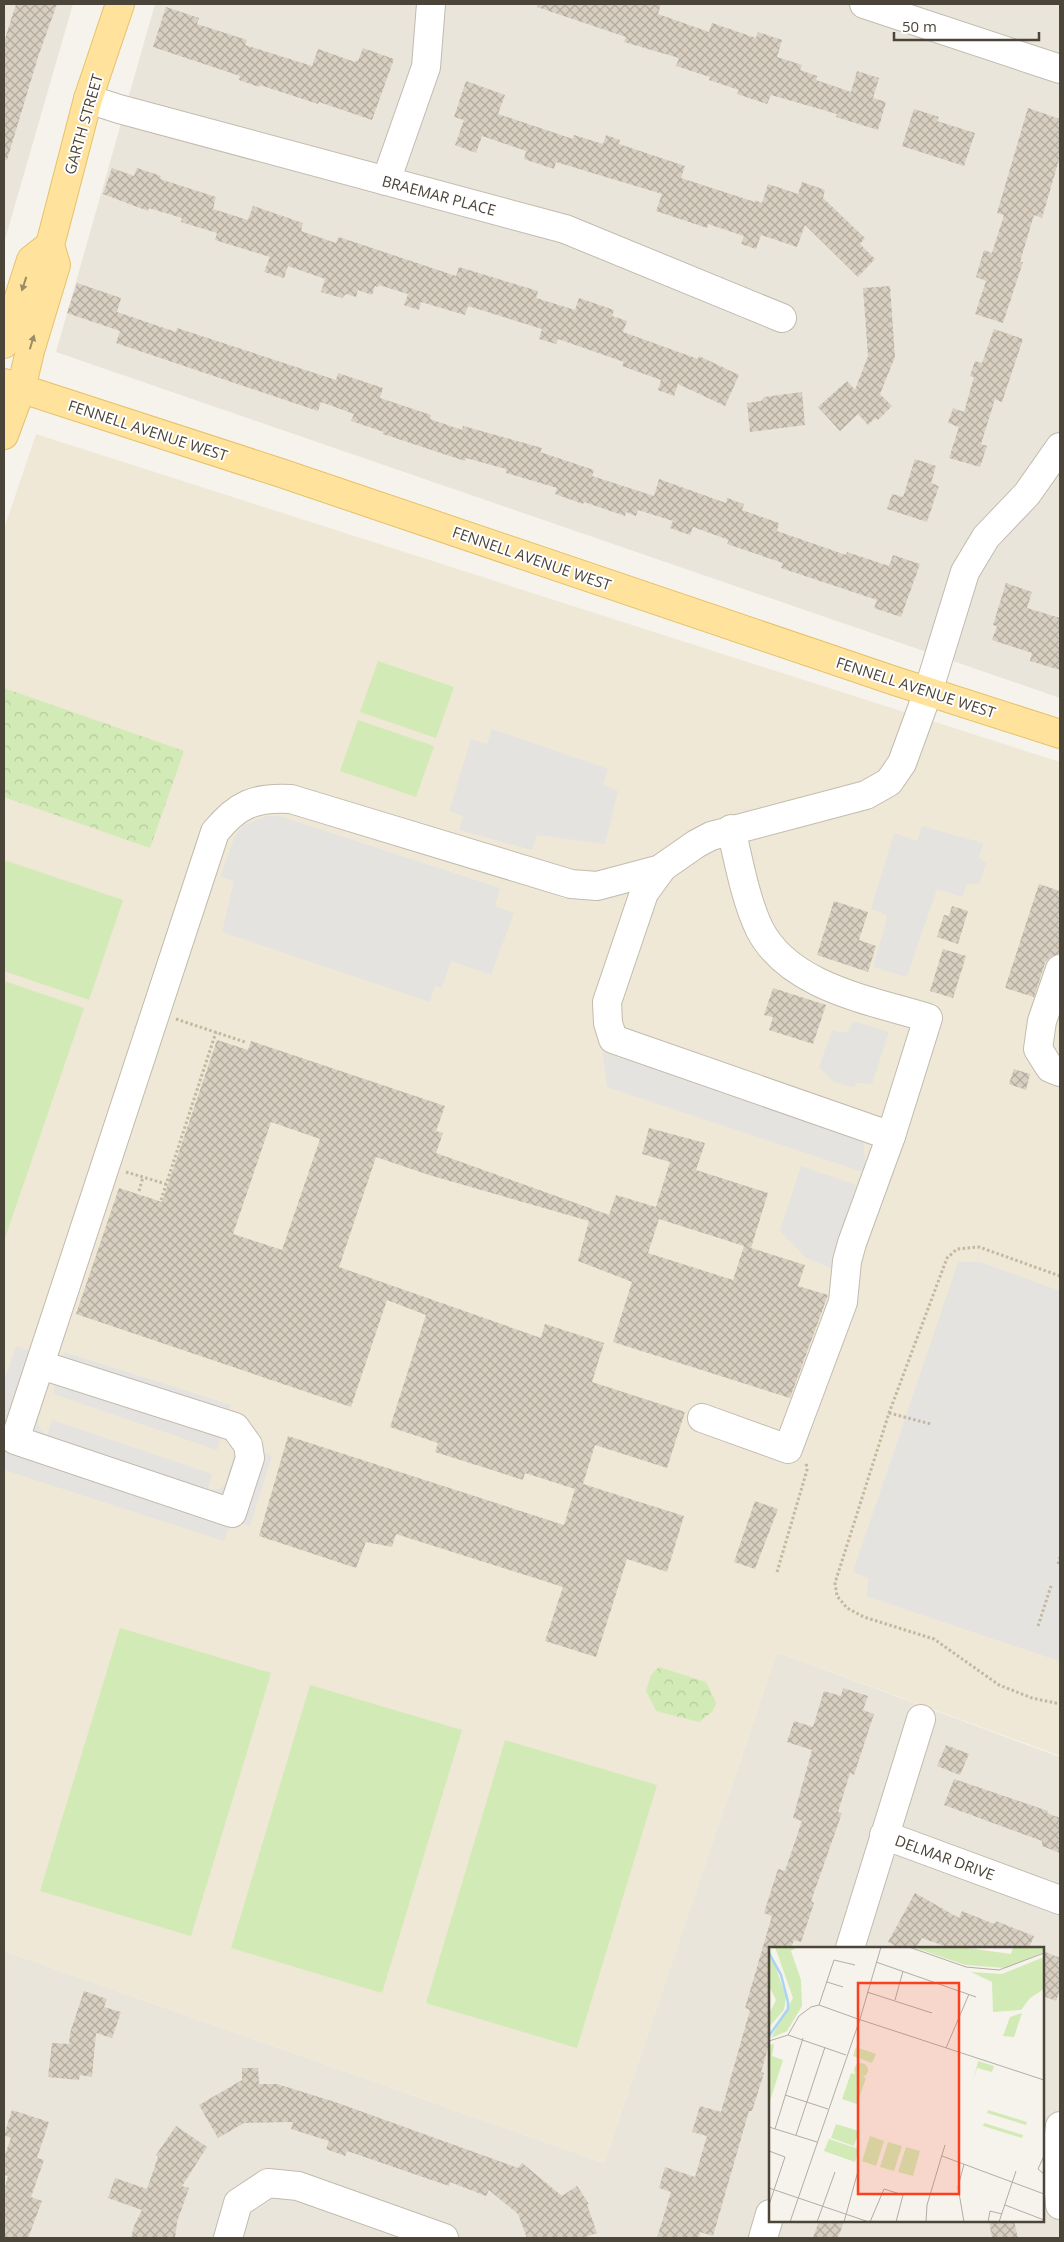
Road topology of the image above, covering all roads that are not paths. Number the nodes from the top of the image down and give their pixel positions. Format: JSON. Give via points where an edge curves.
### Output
{"nodes":[{"id":1,"x":120,"y":4,"type":"edge"},
{"id":2,"x":431,"y":4,"type":"edge"},
{"id":3,"x":864,"y":4,"type":"edge"},
{"id":4,"x":1060,"y":69,"type":"edge"},
{"id":5,"x":88,"y":99,"type":"junction"},
{"id":6,"x":386,"y":181,"type":"junction"},
{"id":7,"x":50,"y":245,"type":"junction"},
{"id":8,"x":782,"y":318,"type":"dead end"},
{"id":9,"x":4,"y":344,"type":"edge"},
{"id":10,"x":12,"y":386,"type":"edge"},
{"id":11,"x":4,"y":435,"type":"edge"},
{"id":12,"x":1060,"y":447,"type":"edge"},
{"id":13,"x":928,"y":692,"type":"junction"},
{"id":14,"x":1060,"y":734,"type":"edge"},
{"id":15,"x":731,"y":829,"type":"junction"},
{"id":16,"x":662,"y":868,"type":"junction"},
{"id":17,"x":1060,"y":969,"type":"edge"},
{"id":18,"x":1060,"y":1072,"type":"edge"},
{"id":19,"x":891,"y":1136,"type":"junction"},
{"id":20,"x":41,"y":1365,"type":"junction"},
{"id":21,"x":702,"y":1418,"type":"dead end"},
{"id":22,"x":921,"y":1719,"type":"dead end"},
{"id":23,"x":884,"y":1835,"type":"junction"},
{"id":24,"x":1060,"y":1900,"type":"edge"},
{"id":25,"x":850,"y":1947,"type":"edge"},
{"id":26,"x":1060,"y":2126,"type":"edge"},
{"id":27,"x":1060,"y":2205,"type":"edge"},
{"id":28,"x":769,"y":2217,"type":"edge"},
{"id":29,"x":228,"y":2238,"type":"edge"},
{"id":30,"x":444,"y":2238,"type":"edge"},
{"id":31,"x":763,"y":2238,"type":"edge"}],
"edges":[{"from":1,"to":5,"type":"main road","name":"GARTH STREET"},
{"from":2,"to":6,"type":"street","via":[[426,67]]},
{"from":3,"to":4,"type":"street"},
{"from":5,"to":6,"type":"street","name":"BRAEMAR PLACE"},
{"from":5,"to":7,"type":"main road","name":"GARTH STREET"},
{"from":6,"to":8,"type":"street","name":"BRAEMAR PLACE","via":[[565,229]]},
{"from":7,"to":9,"type":"main road","one_way":true,"via":[[31,260]]},
{"from":10,"to":7,"type":"main road","name":"GARTH STREET","one_way":true,"via":[[30,351],[56,265]]},
{"from":10,"to":11,"type":"main road","name":"GARTH STREET"},
{"from":10,"to":13,"type":"main road","name":"FENNELL AVENUE WEST"},
{"from":12,"to":13,"type":"street","via":[[1027,494],[986,537],[965,572]]},
{"from":13,"to":14,"type":"main road","name":"FENNELL AVENUE WEST"},
{"from":13,"to":15,"type":"street","via":[[902,764],[884,786],[866,795]]},
{"from":15,"to":16,"type":"street","via":[[696,844]]},
{"from":15,"to":19,"type":"street","via":[[759,927],[782,959],[800,973],[826,985],[928,1018]]},
{"from":16,"to":19,"type":"street","via":[[644,893],[607,1002],[612,1039]]},
{"from":16,"to":20,"type":"street","via":[[597,886],[571,884],[291,799],[269,797],[248,803],[228,815],[215,832]]},
{"from":17,"to":18,"type":"street","via":[[1042,1021],[1038,1049],[1050,1068]]},
{"from":19,"to":21,"type":"street","via":[[852,1243],[843,1302],[788,1449]]},
{"from":20,"to":20,"type":"street","via":[[235,1427],[248,1445],[250,1458],[232,1513],[15,1440]]},
{"from":22,"to":23,"type":"street"},
{"from":23,"to":24,"type":"street","name":"DELMAR DRIVE"},
{"from":23,"to":25,"type":"street","name":"DELMAR DRIVE"},
{"from":26,"to":27,"type":"street","via":[[1056,2168]]},
{"from":28,"to":31,"type":"street"},
{"from":29,"to":30,"type":"street","via":[[238,2203],[268,2183],[298,2186]]}]}
